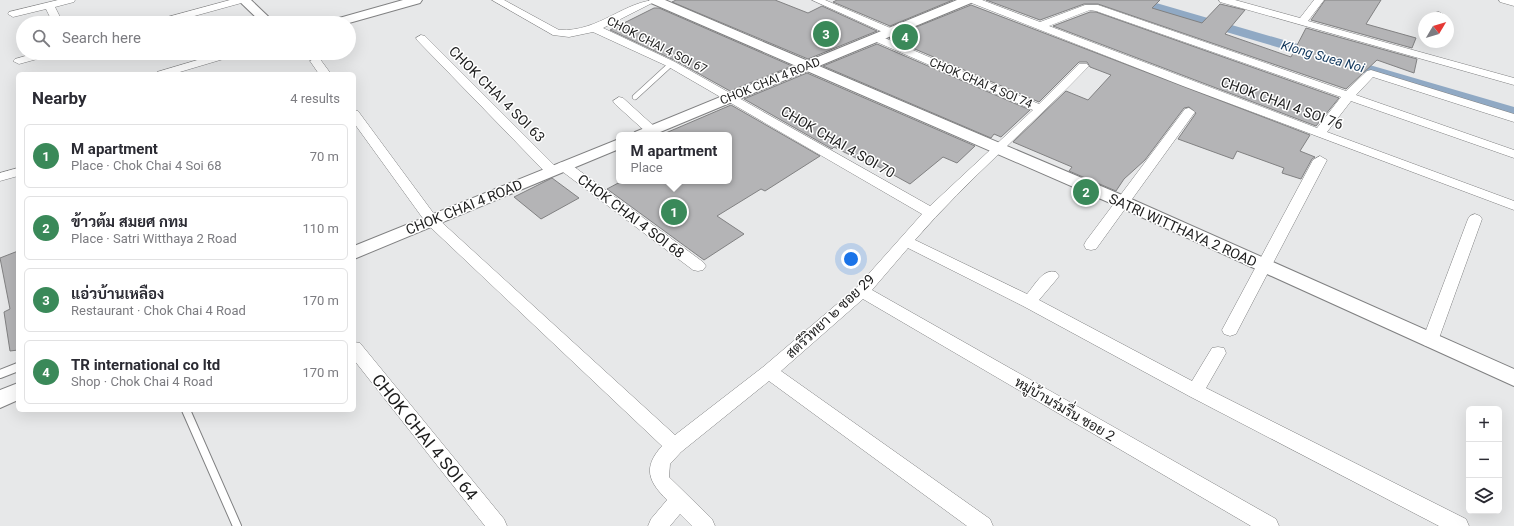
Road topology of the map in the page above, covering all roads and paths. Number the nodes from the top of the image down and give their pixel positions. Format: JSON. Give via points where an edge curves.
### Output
{"nodes":[{"id":1,"x":70,"y":0,"type":"edge"},
{"id":2,"x":242,"y":0,"type":"edge"},
{"id":3,"x":416,"y":0,"type":"edge"},
{"id":4,"x":497,"y":0,"type":"edge"},
{"id":5,"x":654,"y":0,"type":"edge"},
{"id":6,"x":817,"y":0,"type":"edge"},
{"id":7,"x":968,"y":0,"type":"edge"},
{"id":8,"x":973,"y":0,"type":"edge"},
{"id":9,"x":1224,"y":0,"type":"edge"},
{"id":10,"x":1319,"y":0,"type":"edge"},
{"id":11,"x":1504,"y":0,"type":"edge"},
{"id":12,"x":1514,"y":3,"type":"edge"},
{"id":13,"x":49,"y":5,"type":"junction"},
{"id":14,"x":12,"y":14,"type":"dead end"},
{"id":15,"x":54,"y":16,"type":"edge"},
{"id":16,"x":183,"y":16,"type":"edge"},
{"id":17,"x":261,"y":16,"type":"edge"},
{"id":18,"x":356,"y":17,"type":"edge"},
{"id":19,"x":1302,"y":22,"type":"junction"},
{"id":20,"x":1040,"y":26,"type":"junction"},
{"id":21,"x":594,"y":28,"type":"junction"},
{"id":22,"x":891,"y":32,"type":"junction"},
{"id":23,"x":421,"y":38,"type":"dead end"},
{"id":24,"x":876,"y":38,"type":"junction"},
{"id":25,"x":1422,"y":48,"type":"edge"},
{"id":26,"x":1419,"y":54,"type":"junction"},
{"id":27,"x":23,"y":60,"type":"edge"},
{"id":28,"x":209,"y":60,"type":"edge"},
{"id":29,"x":19,"y":61,"type":"dead end"},
{"id":30,"x":316,"y":61,"type":"dead end"},
{"id":31,"x":671,"y":64,"type":"junction"},
{"id":32,"x":807,"y":66,"type":"junction"},
{"id":33,"x":1083,"y":66,"type":"dead end"},
{"id":34,"x":168,"y":72,"type":"edge"},
{"id":35,"x":324,"y":72,"type":"edge"},
{"id":36,"x":1514,"y":82,"type":"edge"},
{"id":37,"x":1348,"y":96,"type":"junction"},
{"id":38,"x":635,"y":97,"type":"dead end"},
{"id":39,"x":729,"y":98,"type":"junction"},
{"id":40,"x":619,"y":101,"type":"dead end"},
{"id":41,"x":1042,"y":108,"type":"junction"},
{"id":42,"x":1190,"y":112,"type":"dead end"},
{"id":43,"x":356,"y":117,"type":"edge"},
{"id":44,"x":1514,"y":118,"type":"edge"},
{"id":45,"x":645,"y":132,"type":"edge"},
{"id":46,"x":648,"y":132,"type":"edge"},
{"id":47,"x":1320,"y":133,"type":"junction"},
{"id":48,"x":616,"y":145,"type":"edge"},
{"id":49,"x":998,"y":150,"type":"junction"},
{"id":50,"x":1514,"y":154,"type":"edge"},
{"id":51,"x":1320,"y":160,"type":"dead end"},
{"id":52,"x":558,"y":169,"type":"junction"},
{"id":53,"x":16,"y":173,"type":"edge"},
{"id":54,"x":0,"y":177,"type":"edge"},
{"id":55,"x":1123,"y":202,"type":"junction"},
{"id":56,"x":1514,"y":206,"type":"edge"},
{"id":57,"x":931,"y":213,"type":"junction"},
{"id":58,"x":1475,"y":219,"type":"dead end"},
{"id":59,"x":432,"y":221,"type":"junction"},
{"id":60,"x":905,"y":241,"type":"junction"},
{"id":61,"x":1091,"y":245,"type":"dead end"},
{"id":62,"x":356,"y":252,"type":"edge"},
{"id":63,"x":698,"y":266,"type":"dead end"},
{"id":64,"x":1265,"y":268,"type":"junction"},
{"id":65,"x":1051,"y":276,"type":"dead end"},
{"id":66,"x":862,"y":291,"type":"junction"},
{"id":67,"x":1029,"y":302,"type":"junction"},
{"id":68,"x":1230,"y":330,"type":"dead end"},
{"id":69,"x":1430,"y":341,"type":"junction"},
{"id":70,"x":356,"y":350,"type":"edge"},
{"id":71,"x":1218,"y":353,"type":"dead end"},
{"id":72,"x":16,"y":368,"type":"edge"},
{"id":73,"x":770,"y":372,"type":"junction"},
{"id":74,"x":0,"y":374,"type":"edge"},
{"id":75,"x":1514,"y":378,"type":"edge"},
{"id":76,"x":1195,"y":391,"type":"junction"},
{"id":77,"x":16,"y":392,"type":"edge"},
{"id":78,"x":0,"y":399,"type":"edge"},
{"id":79,"x":187,"y":412,"type":"edge"},
{"id":80,"x":674,"y":446,"type":"junction"},
{"id":81,"x":679,"y":501,"type":"junction"},
{"id":82,"x":237,"y":526,"type":"edge"},
{"id":83,"x":497,"y":526,"type":"edge"},
{"id":84,"x":658,"y":526,"type":"edge"},
{"id":85,"x":705,"y":526,"type":"edge"},
{"id":86,"x":983,"y":526,"type":"edge"},
{"id":87,"x":1269,"y":526,"type":"edge"},
{"id":88,"x":1459,"y":526,"type":"edge"}],
"edges":[{"from":1,"to":13,"type":"street"},
{"from":2,"to":16,"type":"street"},
{"from":2,"to":17,"type":"street"},
{"from":3,"to":18,"type":"street"},
{"from":4,"to":21,"type":"street","via":[[558,33],[572,34]]},
{"from":5,"to":21,"type":"street"},
{"from":5,"to":32,"type":"street","name":"SATRI WITTHAYA 2 ROAD"},
{"from":6,"to":22,"type":"street"},
{"from":7,"to":22,"type":"street","name":"CHOK CHAI 4 ROAD"},
{"from":8,"to":20,"type":"street","name":"CHOK CHAI 4 SOI 76"},
{"from":9,"to":19,"type":"street"},
{"from":10,"to":19,"type":"street"},
{"from":11,"to":12,"type":"street"},
{"from":13,"to":14,"type":"street"},
{"from":13,"to":15,"type":"street"},
{"from":19,"to":26,"type":"street"},
{"from":20,"to":37,"type":"street","name":"CHOK CHAI 4 SOI 76","via":[[1094,7]]},
{"from":20,"to":47,"type":"street","name":"CHOK CHAI 4 SOI 76"},
{"from":21,"to":31,"type":"street","name":"CHOK CHAI 4 SOI 67"},
{"from":22,"to":24,"type":"street","name":"CHOK CHAI 4 ROAD"},
{"from":23,"to":52,"type":"street","name":"CHOK CHAI 4 SOI 63"},
{"from":24,"to":32,"type":"street","name":"CHOK CHAI 4 ROAD"},
{"from":24,"to":41,"type":"street","name":"CHOK CHAI 4 SOI 74"},
{"from":25,"to":26,"type":"street"},
{"from":26,"to":36,"type":"street"},
{"from":27,"to":29,"type":"street"},
{"from":28,"to":34,"type":"street"},
{"from":30,"to":35,"type":"street"},
{"from":31,"to":38,"type":"lane"},
{"from":31,"to":39,"type":"street","name":"CHOK CHAI 4 SOI 67"},
{"from":32,"to":39,"type":"street","name":"CHOK CHAI 4 ROAD"},
{"from":32,"to":49,"type":"street","name":"SATRI WITTHAYA 2 ROAD"},
{"from":33,"to":41,"type":"street","name":"สตรีวิทยา ๒ ซอย 29"},
{"from":37,"to":44,"type":"street","via":[[1371,73]]},
{"from":37,"to":47,"type":"street"},
{"from":37,"to":50,"type":"street","name":"CHOK CHAI 4 SOI 76"},
{"from":39,"to":46,"type":"street","name":"CHOK CHAI 4 ROAD"},
{"from":39,"to":57,"type":"street","name":"CHOK CHAI 4 SOI 70"},
{"from":40,"to":45,"type":"street"},
{"from":41,"to":49,"type":"street","name":"สตรีวิทยา ๒ ซอย 29"},
{"from":42,"to":55,"type":"street"},
{"from":43,"to":59,"type":"street"},
{"from":47,"to":56,"type":"street","name":"CHOK CHAI 4 SOI 76"},
{"from":48,"to":52,"type":"street","name":"CHOK CHAI 4 ROAD"},
{"from":49,"to":55,"type":"street","name":"SATRI WITTHAYA 2 ROAD"},
{"from":49,"to":57,"type":"street","name":"สตรีวิทยา ๒ ซอย 29"},
{"from":51,"to":64,"type":"street"},
{"from":52,"to":59,"type":"street","name":"CHOK CHAI 4 ROAD"},
{"from":52,"to":63,"type":"street","name":"CHOK CHAI 4 SOI 68"},
{"from":53,"to":54,"type":"street"},
{"from":55,"to":61,"type":"street"},
{"from":55,"to":64,"type":"street","name":"SATRI WITTHAYA 2 ROAD"},
{"from":57,"to":60,"type":"street","name":"สตรีวิทยา ๒ ซอย 29"},
{"from":58,"to":69,"type":"street"},
{"from":59,"to":62,"type":"street","name":"CHOK CHAI 4 ROAD"},
{"from":59,"to":80,"type":"street"},
{"from":60,"to":66,"type":"street","name":"สตรีวิทยา ๒ ซอย 29"},
{"from":60,"to":67,"type":"street"},
{"from":64,"to":68,"type":"street"},
{"from":64,"to":69,"type":"street","name":"SATRI WITTHAYA 2 ROAD"},
{"from":65,"to":67,"type":"street"},
{"from":66,"to":73,"type":"street","name":"สตรีวิทยา ๒ ซอย 29"},
{"from":66,"to":87,"type":"street","name":"หมู่บ้านร่มรื่น ซอย 2"},
{"from":67,"to":76,"type":"street"},
{"from":69,"to":75,"type":"street","name":"SATRI WITTHAYA 2 ROAD"},
{"from":70,"to":83,"type":"street","name":"CHOK CHAI 4 SOI 64"},
{"from":71,"to":76,"type":"street"},
{"from":72,"to":74,"type":"lane"},
{"from":73,"to":80,"type":"street","name":"สตรีวิทยา ๒ ซอย 29"},
{"from":73,"to":86,"type":"street"},
{"from":76,"to":88,"type":"street"},
{"from":77,"to":78,"type":"street"},
{"from":79,"to":82,"type":"lane"},
{"from":80,"to":81,"type":"street","name":"สตรีวิทยา ๒ ซอย 29","via":[[661,458],[658,474]]},
{"from":81,"to":84,"type":"street"},
{"from":81,"to":85,"type":"street"}]}
